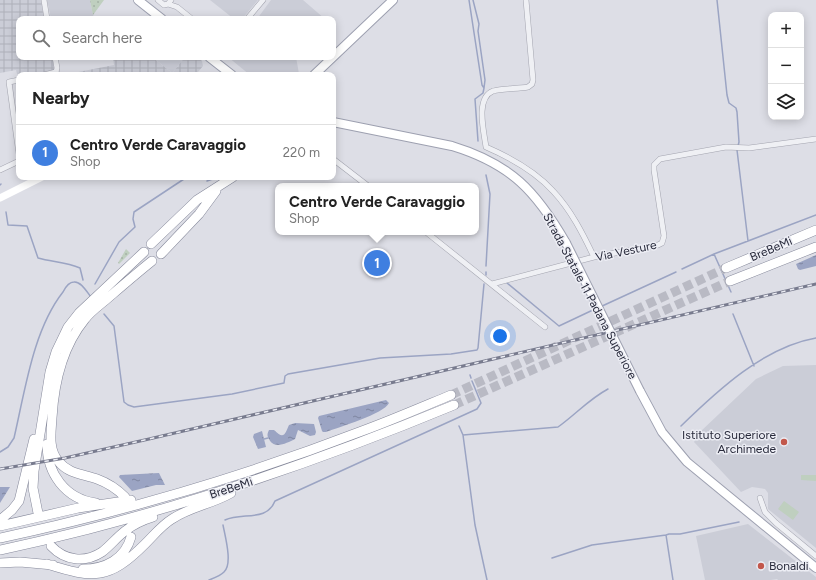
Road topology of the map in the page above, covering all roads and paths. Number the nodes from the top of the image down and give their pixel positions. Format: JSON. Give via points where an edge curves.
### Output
{"nodes":[{"id":1,"x":44,"y":0,"type":"edge"},
{"id":2,"x":138,"y":0,"type":"edge"},
{"id":3,"x":158,"y":0,"type":"edge"},
{"id":4,"x":263,"y":0,"type":"edge"},
{"id":5,"x":393,"y":0,"type":"edge"},
{"id":6,"x":526,"y":0,"type":"edge"},
{"id":7,"x":171,"y":1,"type":"edge"},
{"id":8,"x":47,"y":16,"type":"edge"},
{"id":9,"x":158,"y":16,"type":"edge"},
{"id":10,"x":188,"y":16,"type":"edge"},
{"id":11,"x":250,"y":16,"type":"edge"},
{"id":12,"x":336,"y":54,"type":"edge"},
{"id":13,"x":56,"y":60,"type":"edge"},
{"id":14,"x":213,"y":60,"type":"edge"},
{"id":15,"x":330,"y":60,"type":"edge"},
{"id":16,"x":57,"y":72,"type":"edge"},
{"id":17,"x":227,"y":72,"type":"edge"},
{"id":18,"x":317,"y":72,"type":"edge"},
{"id":19,"x":16,"y":81,"type":"edge"},
{"id":20,"x":336,"y":123,"type":"edge"},
{"id":21,"x":16,"y":132,"type":"edge"},
{"id":22,"x":816,"y":139,"type":"edge"},
{"id":23,"x":336,"y":161,"type":"edge"},
{"id":24,"x":16,"y":162,"type":"edge"},
{"id":25,"x":0,"y":170,"type":"edge"},
{"id":26,"x":36,"y":180,"type":"edge"},
{"id":27,"x":229,"y":180,"type":"edge"},
{"id":28,"x":364,"y":183,"type":"edge"},
{"id":29,"x":218,"y":188,"type":"junction"},
{"id":30,"x":0,"y":198,"type":"edge"},
{"id":31,"x":816,"y":230,"type":"edge"},
{"id":32,"x":430,"y":235,"type":"edge"},
{"id":33,"x":151,"y":244,"type":"dead end"},
{"id":34,"x":816,"y":246,"type":"edge"},
{"id":35,"x":144,"y":252,"type":"dead end"},
{"id":36,"x":160,"y":254,"type":"dead end"},
{"id":37,"x":594,"y":257,"type":"junction"},
{"id":38,"x":152,"y":261,"type":"dead end"},
{"id":39,"x":726,"y":268,"type":"tunnel mouth"},
{"id":40,"x":730,"y":281,"type":"tunnel mouth"},
{"id":41,"x":490,"y":283,"type":"junction"},
{"id":42,"x":545,"y":327,"type":"dead end"},
{"id":43,"x":47,"y":390,"type":"junction"},
{"id":44,"x":451,"y":395,"type":"tunnel mouth"},
{"id":45,"x":454,"y":405,"type":"tunnel mouth"},
{"id":46,"x":52,"y":414,"type":"junction"},
{"id":47,"x":245,"y":484,"type":"junction"},
{"id":48,"x":195,"y":488,"type":"junction"},
{"id":49,"x":218,"y":493,"type":"junction"},
{"id":50,"x":125,"y":497,"type":"dead end"},
{"id":51,"x":760,"y":498,"type":"dead end"},
{"id":52,"x":107,"y":503,"type":"junction"},
{"id":53,"x":38,"y":513,"type":"dead end"},
{"id":54,"x":0,"y":520,"type":"edge"},
{"id":55,"x":0,"y":526,"type":"edge"},
{"id":56,"x":131,"y":537,"type":"dead end"},
{"id":57,"x":0,"y":538,"type":"edge"},
{"id":58,"x":51,"y":546,"type":"dead end"},
{"id":59,"x":0,"y":550,"type":"edge"},
{"id":60,"x":816,"y":556,"type":"edge"},
{"id":61,"x":0,"y":563,"type":"edge"},
{"id":62,"x":47,"y":564,"type":"junction"},
{"id":63,"x":816,"y":568,"type":"edge"}],
"edges":[{"from":1,"to":8,"type":"street"},
{"from":2,"to":9,"type":"main road"},
{"from":3,"to":7,"type":"street","via":[[162,4]]},
{"from":4,"to":11,"type":"street"},
{"from":5,"to":12,"type":"main road"},
{"from":6,"to":37,"type":"street","via":[[534,80],[528,87],[492,92],[486,98],[482,113],[486,147],[524,167],[553,190],[572,216]]},
{"from":7,"to":10,"type":"street"},
{"from":13,"to":16,"type":"street"},
{"from":14,"to":17,"type":"main road"},
{"from":15,"to":18,"type":"main road"},
{"from":19,"to":21,"type":"street","via":[[9,82]]},
{"from":20,"to":63,"type":"main road","name":"Strada Statale 11 Padana Superiore","bridge":true,"via":[[471,152],[506,170],[534,194],[566,243],[659,429],[673,447],[702,475]]},
{"from":22,"to":37,"type":"street","name":"Via Vesture","via":[[748,148],[726,147],[660,158],[654,165],[654,170],[664,240],[658,245]]},
{"from":23,"to":28,"type":"street"},
{"from":24,"to":25,"type":"street"},
{"from":26,"to":30,"type":"main road"},
{"from":27,"to":29,"type":"highway"},
{"from":29,"to":33,"type":"highway","via":[[197,200]]},
{"from":29,"to":36,"type":"highway","via":[[199,214]]},
{"from":31,"to":39,"type":"highway","name":"BreBeMi"},
{"from":32,"to":41,"type":"street"},
{"from":34,"to":40,"type":"highway","name":"BreBeMi"},
{"from":35,"to":43,"type":"highway","via":[[84,307],[68,327],[56,352]]},
{"from":37,"to":41,"type":"street","name":"Via Vesture"},
{"from":38,"to":46,"type":"highway","via":[[86,317],[74,333],[60,365]]},
{"from":41,"to":42,"type":"street"},
{"from":43,"to":53,"type":"highway","via":[[34,471],[33,488]]},
{"from":43,"to":54,"type":"highway","via":[[21,495],[12,510]]},
{"from":44,"to":48,"type":"highway","name":"BreBeMi","via":[[361,432]]},
{"from":45,"to":47,"type":"highway","name":"BreBeMi","via":[[363,442]]},
{"from":46,"to":50,"type":"highway","via":[[50,442],[58,461],[73,472],[108,484]]},
{"from":46,"to":52,"type":"highway","via":[[47,437],[47,453],[58,481],[70,493],[84,501]]},
{"from":47,"to":49,"type":"highway","name":"BreBeMi"},
{"from":47,"to":62,"type":"highway","via":[[220,499],[171,519],[130,559],[113,570],[99,574],[84,574]]},
{"from":48,"to":52,"type":"highway"},
{"from":48,"to":57,"type":"highway","name":"BreBeMi"},
{"from":49,"to":58,"type":"highway","via":[[203,502],[141,521],[126,530],[101,552],[88,558],[78,560],[66,557]]},
{"from":49,"to":59,"type":"highway","name":"BreBeMi"},
{"from":51,"to":60,"type":"street","via":[[765,512]]},
{"from":52,"to":55,"type":"highway"},
{"from":56,"to":62,"type":"highway","via":[[123,553],[116,560],[102,566],[81,569]]},
{"from":61,"to":62,"type":"highway"}]}
